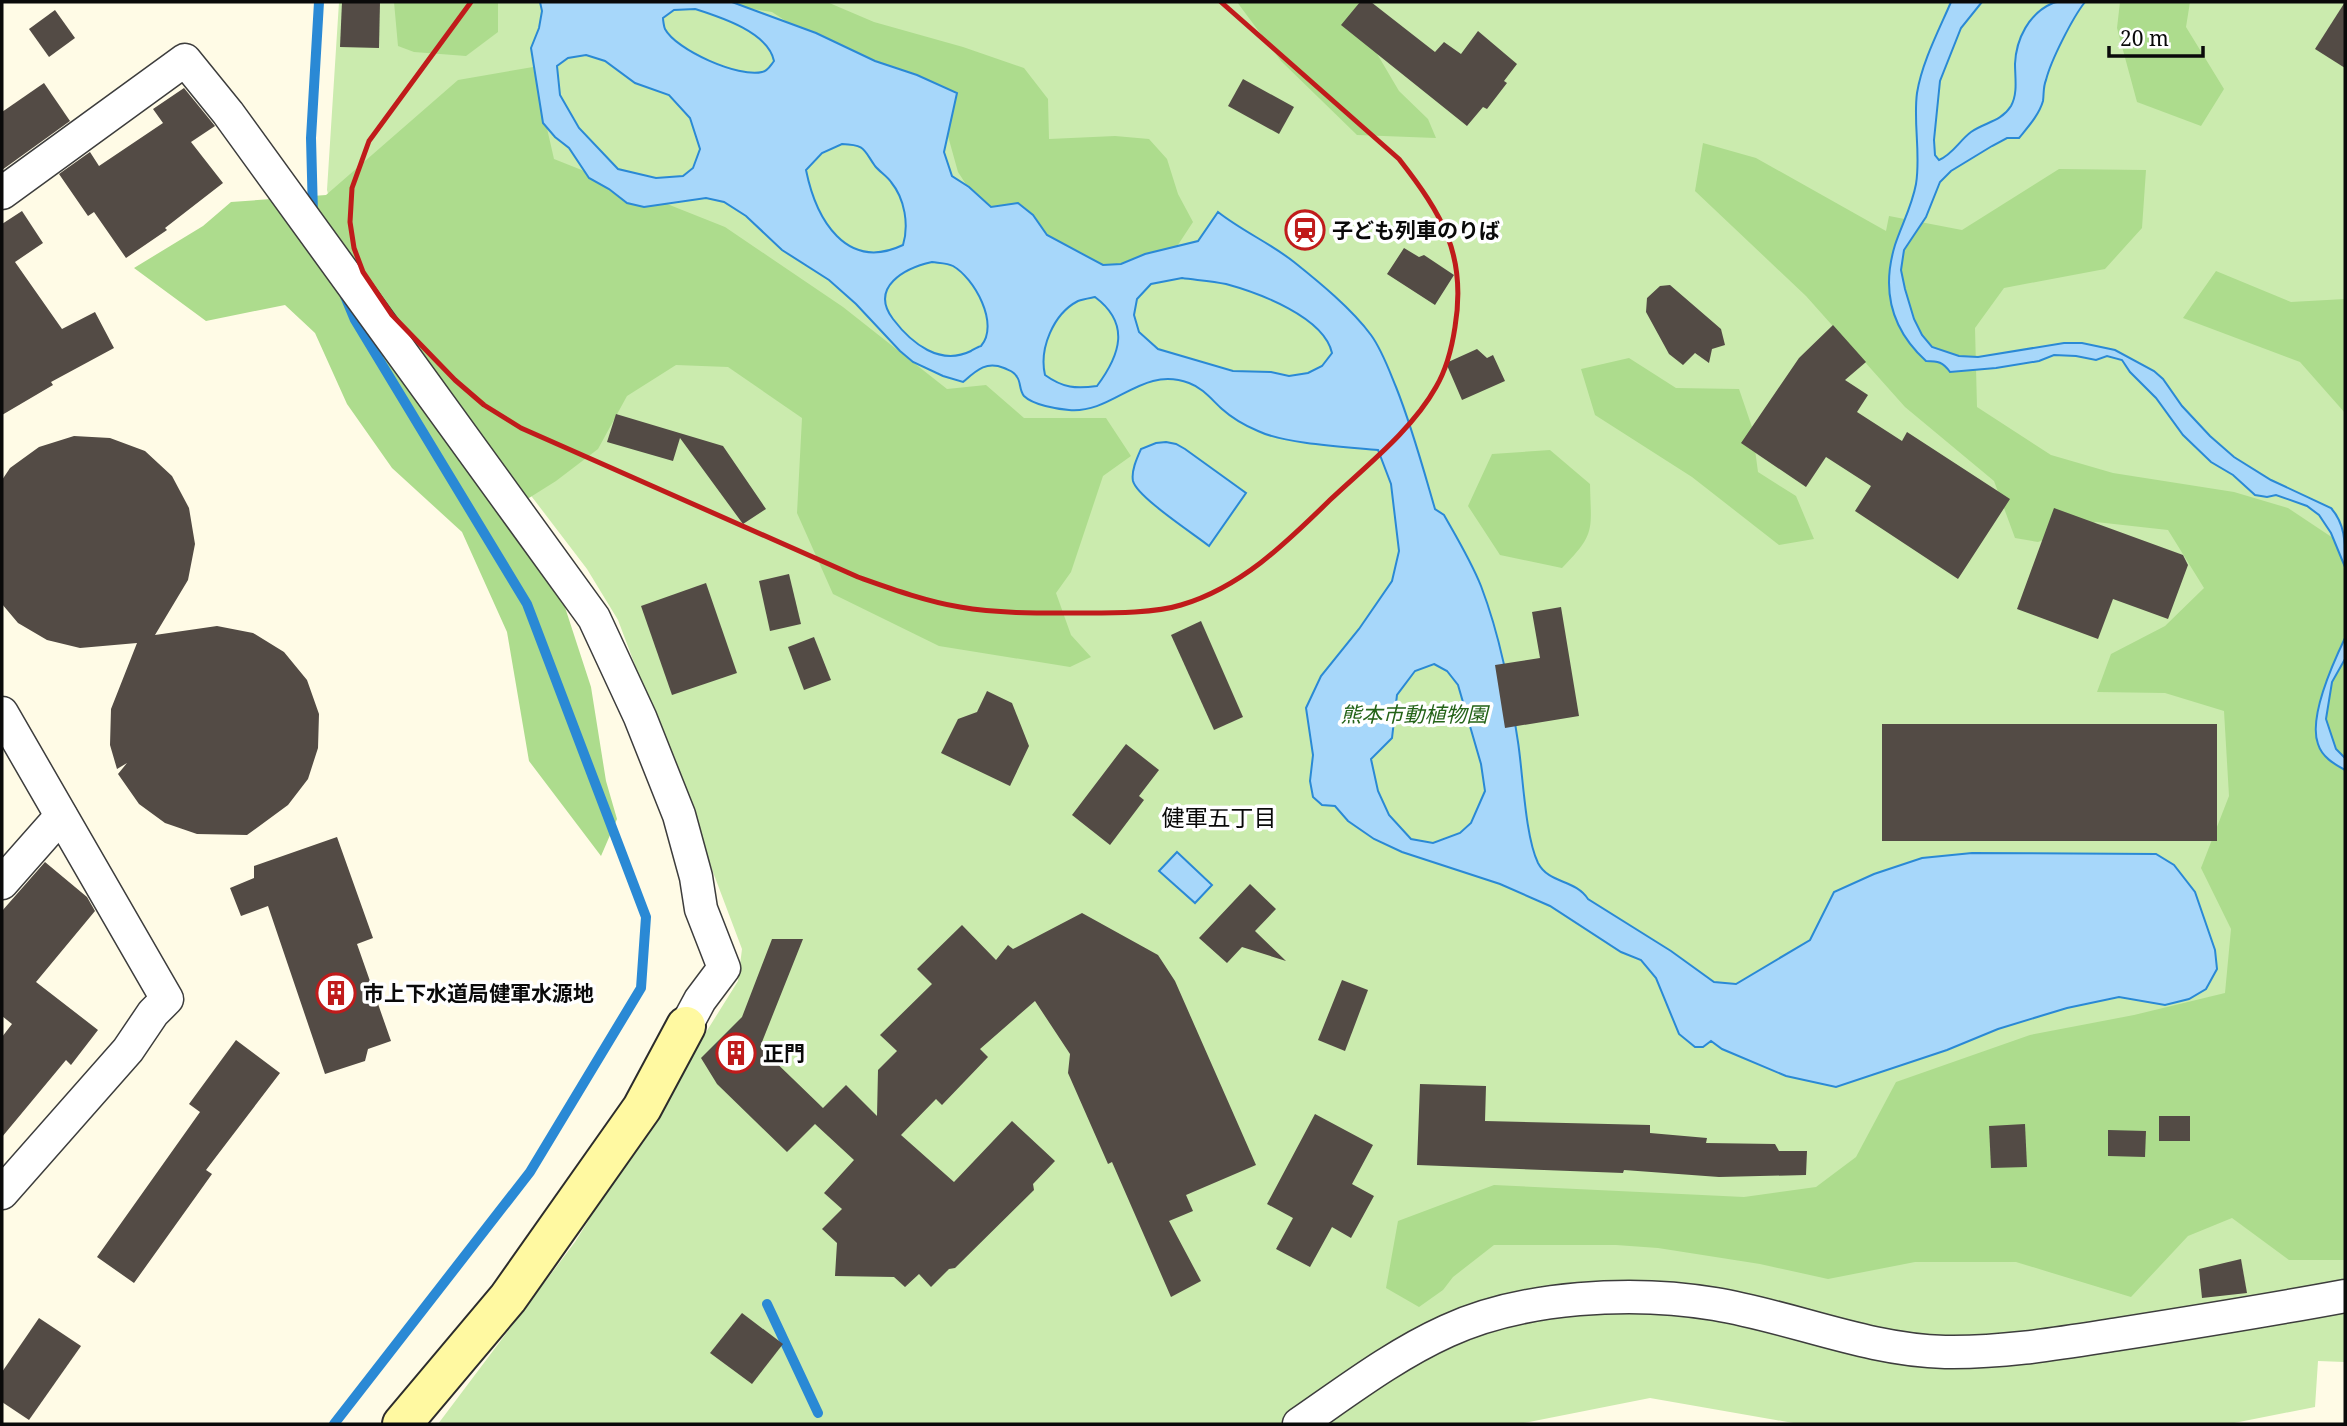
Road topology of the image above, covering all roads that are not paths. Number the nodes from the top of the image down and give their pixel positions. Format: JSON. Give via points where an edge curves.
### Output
{"nodes":[{"id":1,"x":2,"y":193,"type":"edge"},
{"id":2,"x":2,"y":713,"type":"edge"},
{"id":3,"x":61,"y":816,"type":"junction"},
{"id":4,"x":2,"y":883,"type":"edge"},
{"id":5,"x":686,"y":1026,"type":"joint"},
{"id":6,"x":2,"y":1193,"type":"edge"},
{"id":7,"x":2345,"y":1296,"type":"edge"},
{"id":8,"x":402,"y":1424,"type":"edge"},
{"id":9,"x":1299,"y":1424,"type":"edge"}],
"edges":[{"from":1,"to":5,"type":"street","via":[[185,60],[594,618],[679,815],[701,909],[724,968]]},
{"from":2,"to":3,"type":"street"},
{"from":3,"to":4,"type":"street"},
{"from":3,"to":6,"type":"street","via":[[167,999]]},
{"from":5,"to":8,"type":"street","via":[[642,1108],[524,1276]]},
{"from":7,"to":9,"type":"street","via":[[1989,1352],[1880,1346],[1716,1304],[1661,1297],[1525,1305],[1448,1330],[1384,1365]]}]}
